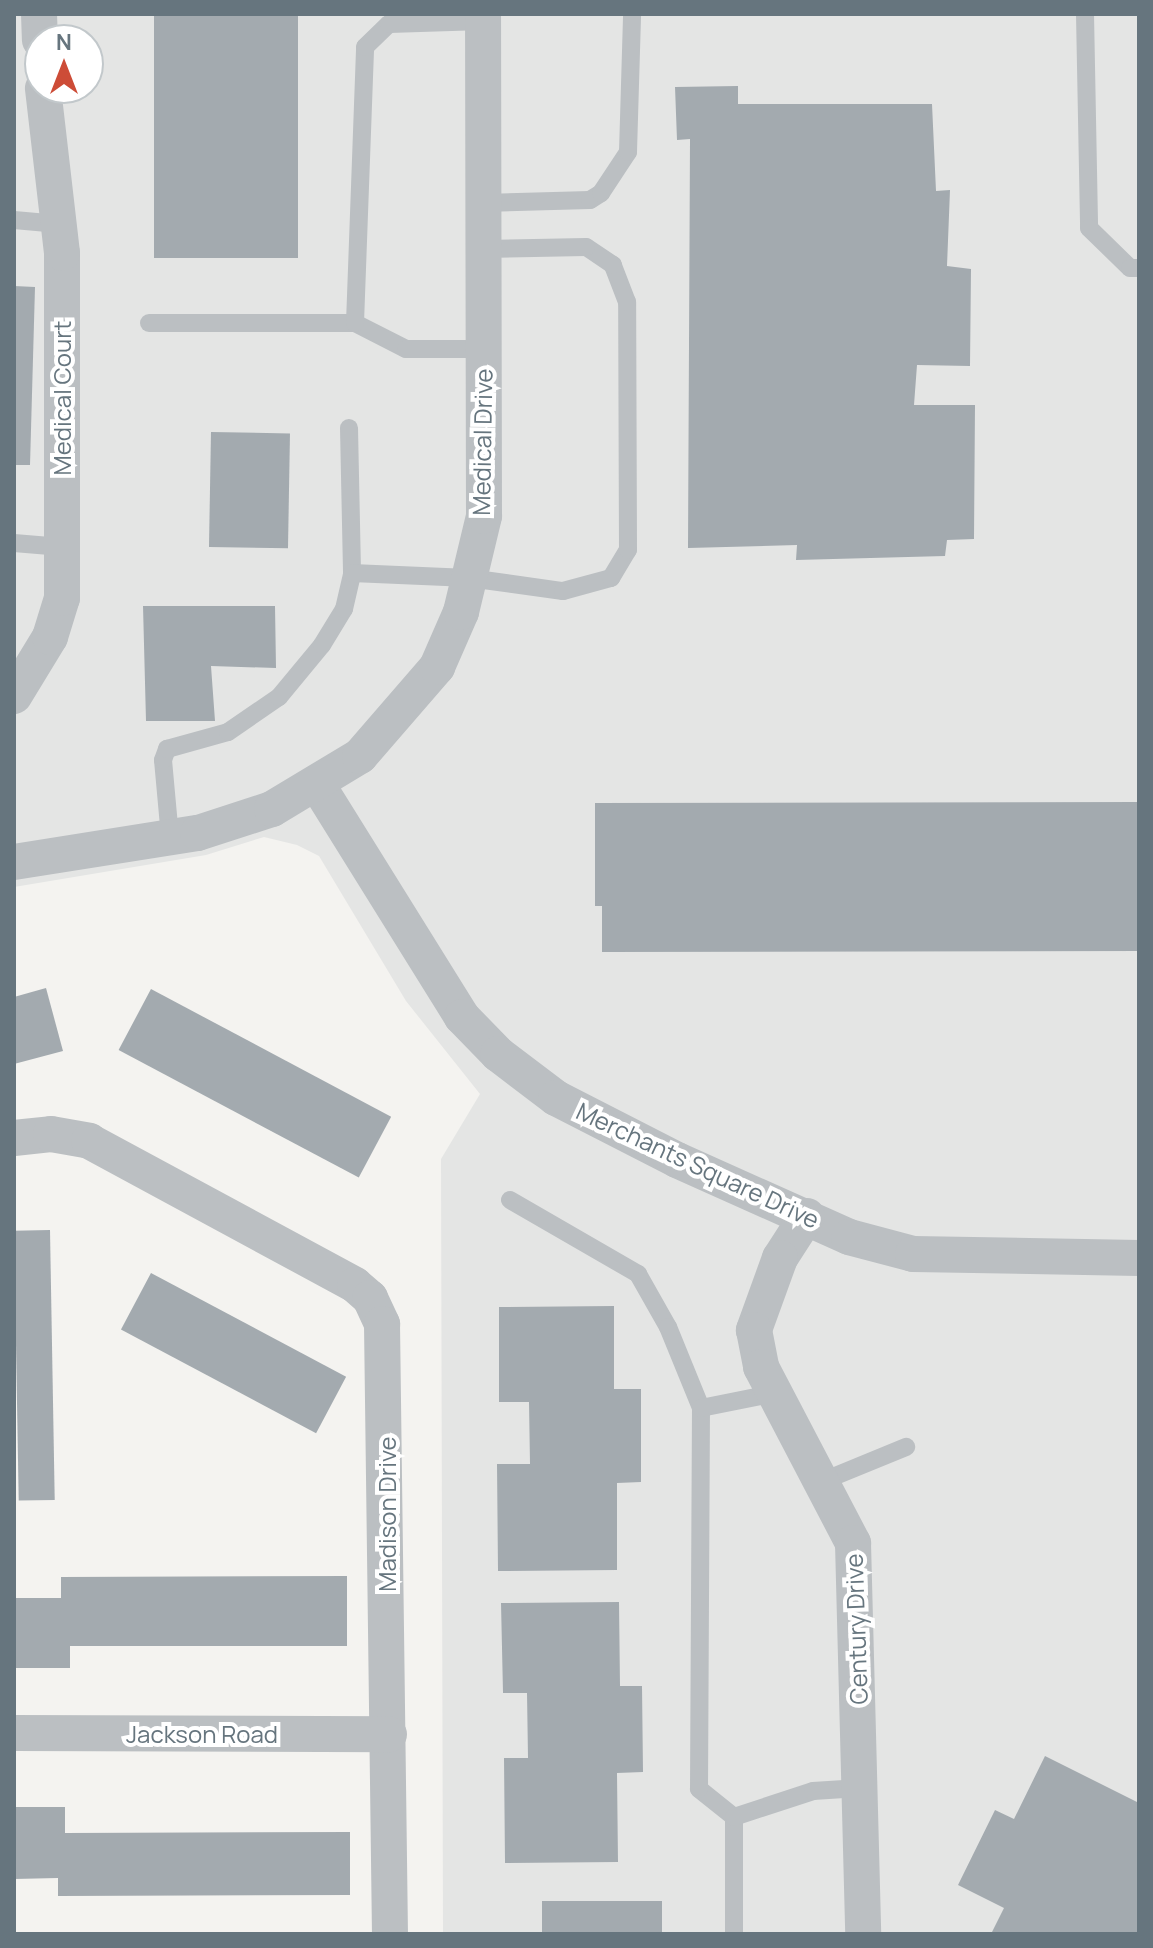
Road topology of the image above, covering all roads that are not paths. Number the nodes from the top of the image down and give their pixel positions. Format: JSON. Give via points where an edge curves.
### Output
{"nodes":[{"id":1,"x":632,"y":14,"type":"edge"},
{"id":2,"x":1085,"y":14,"type":"edge"},
{"id":3,"x":483,"y":18,"type":"edge"},
{"id":4,"x":45,"y":104,"type":"edge"},
{"id":5,"x":484,"y":203,"type":"junction"},
{"id":6,"x":14,"y":220,"type":"edge"},
{"id":7,"x":59,"y":224,"type":"junction"},
{"id":8,"x":484,"y":249,"type":"junction"},
{"id":9,"x":1139,"y":268,"type":"edge"},
{"id":10,"x":149,"y":323,"type":"dead end"},
{"id":11,"x":355,"y":323,"type":"junction"},
{"id":12,"x":484,"y":349,"type":"junction"},
{"id":13,"x":349,"y":428,"type":"dead end"},
{"id":14,"x":14,"y":543,"type":"edge"},
{"id":15,"x":62,"y":547,"type":"junction"},
{"id":16,"x":352,"y":573,"type":"junction"},
{"id":17,"x":469,"y":578,"type":"junction"},
{"id":18,"x":14,"y":696,"type":"edge"},
{"id":19,"x":317,"y":784,"type":"junction"},
{"id":20,"x":170,"y":837,"type":"junction"},
{"id":21,"x":14,"y":862,"type":"edge"},
{"id":22,"x":14,"y":1138,"type":"edge"},
{"id":23,"x":510,"y":1200,"type":"dead end"},
{"id":24,"x":807,"y":1216,"type":"junction"},
{"id":25,"x":1139,"y":1258,"type":"edge"},
{"id":26,"x":776,"y":1393,"type":"junction"},
{"id":27,"x":701,"y":1408,"type":"junction"},
{"id":28,"x":906,"y":1447,"type":"dead end"},
{"id":29,"x":823,"y":1481,"type":"junction"},
{"id":30,"x":14,"y":1733,"type":"edge"},
{"id":31,"x":389,"y":1734,"type":"junction"},
{"id":32,"x":860,"y":1788,"type":"junction"},
{"id":33,"x":734,"y":1817,"type":"junction"},
{"id":34,"x":390,"y":1934,"type":"edge"},
{"id":35,"x":734,"y":1934,"type":"edge"},
{"id":36,"x":863,"y":1934,"type":"edge"}],
"edges":[{"from":1,"to":5,"type":"lane","via":[[628,152],[601,193],[590,200]]},
{"from":2,"to":9,"type":"lane","via":[[1089,228],[1130,268]]},
{"from":3,"to":5,"type":"street","name":"Medical Drive"},
{"from":3,"to":11,"type":"lane","via":[[389,24],[365,47]]},
{"from":4,"to":7,"type":"street","name":"Medical Court"},
{"from":5,"to":8,"type":"street","name":"Medical Drive"},
{"from":6,"to":7,"type":"lane"},
{"from":7,"to":15,"type":"street","name":"Medical Court"},
{"from":8,"to":12,"type":"street","name":"Medical Drive"},
{"from":8,"to":17,"type":"lane","via":[[586,247],[613,265],[627,302],[628,550],[611,578],[563,591]]},
{"from":10,"to":11,"type":"lane"},
{"from":11,"to":12,"type":"lane","via":[[406,349]]},
{"from":12,"to":17,"type":"street","name":"Medical Drive","via":[[484,516]]},
{"from":13,"to":16,"type":"lane"},
{"from":14,"to":15,"type":"lane"},
{"from":15,"to":18,"type":"street","name":"Medical Court","via":[[62,598],[50,637]]},
{"from":16,"to":17,"type":"lane"},
{"from":16,"to":20,"type":"lane","via":[[344,609],[279,697],[228,732],[167,749],[163,760]]},
{"from":17,"to":19,"type":"street","name":"Medical Drive","via":[[437,667],[383,734]]},
{"from":19,"to":20,"type":"street","name":"Medical Drive","via":[[272,809]]},
{"from":19,"to":24,"type":"street","name":"Merchants Square Drive","via":[[462,1017],[498,1054],[556,1098],[677,1160]]},
{"from":20,"to":21,"type":"street","name":"Medical Drive"},
{"from":22,"to":31,"type":"street","name":"Madison Drive","via":[[51,1134],[89,1141],[355,1285],[370,1298],[382,1324]]},
{"from":23,"to":27,"type":"lane","via":[[638,1274],[668,1327]]},
{"from":24,"to":25,"type":"street","name":"Merchants Square Drive","via":[[849,1237],[913,1254]]},
{"from":24,"to":26,"type":"street","name":"Century Drive","via":[[780,1258],[754,1330],[761,1367]]},
{"from":26,"to":27,"type":"lane"},
{"from":26,"to":29,"type":"street","name":"Century Drive"},
{"from":27,"to":33,"type":"lane","via":[[699,1789]]},
{"from":28,"to":29,"type":"lane"},
{"from":29,"to":32,"type":"street","name":"Century Drive","via":[[853,1543]]},
{"from":30,"to":31,"type":"street","name":"Jackson Road"},
{"from":31,"to":34,"type":"street","name":"Madison Drive"},
{"from":32,"to":33,"type":"lane","via":[[813,1791]]},
{"from":32,"to":36,"type":"street","name":"Century Drive"},
{"from":33,"to":35,"type":"lane"}]}
